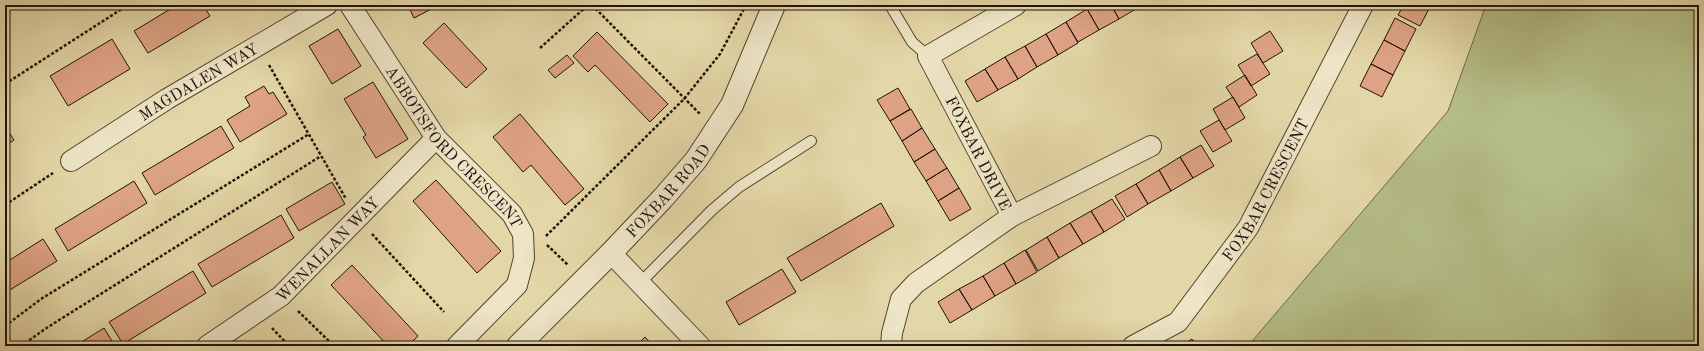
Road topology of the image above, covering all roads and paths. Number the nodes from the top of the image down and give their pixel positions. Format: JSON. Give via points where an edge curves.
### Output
{"nodes":[{"id":1,"x":128,"y":5,"type":"edge"},
{"id":2,"x":327,"y":5,"type":"edge"},
{"id":3,"x":350,"y":5,"type":"edge"},
{"id":4,"x":588,"y":5,"type":"edge"},
{"id":5,"x":592,"y":5,"type":"edge"},
{"id":6,"x":746,"y":5,"type":"edge"},
{"id":7,"x":774,"y":5,"type":"edge"},
{"id":8,"x":890,"y":5,"type":"edge"},
{"id":9,"x":1016,"y":5,"type":"edge"},
{"id":10,"x":1364,"y":5,"type":"edge"},
{"id":11,"x":257,"y":46,"type":"junction"},
{"id":12,"x":540,"y":48,"type":"dead end"},
{"id":13,"x":928,"y":56,"type":"junction"},
{"id":14,"x":5,"y":84,"type":"edge"},
{"id":15,"x":684,"y":99,"type":"junction"},
{"id":16,"x":717,"y":129,"type":"junction"},
{"id":17,"x":309,"y":134,"type":"junction"},
{"id":18,"x":436,"y":138,"type":"junction"},
{"id":19,"x":812,"y":141,"type":"dead end"},
{"id":20,"x":1151,"y":146,"type":"dead end"},
{"id":21,"x":322,"y":156,"type":"junction"},
{"id":22,"x":71,"y":161,"type":"joint"},
{"id":23,"x":5,"y":205,"type":"edge"},
{"id":24,"x":1012,"y":216,"type":"junction"},
{"id":25,"x":358,"y":218,"type":"junction"},
{"id":26,"x":611,"y":253,"type":"junction"},
{"id":27,"x":584,"y":280,"type":"junction"},
{"id":28,"x":640,"y":283,"type":"junction"},
{"id":29,"x":281,"y":296,"type":"junction"},
{"id":30,"x":444,"y":312,"type":"dead end"},
{"id":31,"x":5,"y":326,"type":"edge"},
{"id":32,"x":21,"y":346,"type":"edge"},
{"id":33,"x":207,"y":346,"type":"edge"},
{"id":34,"x":334,"y":346,"type":"edge"},
{"id":35,"x":457,"y":346,"type":"edge"},
{"id":36,"x":518,"y":346,"type":"edge"},
{"id":37,"x":700,"y":346,"type":"edge"},
{"id":38,"x":891,"y":346,"type":"edge"},
{"id":39,"x":1133,"y":346,"type":"edge"}],
"edges":[{"from":1,"to":14,"type":"path"},
{"from":2,"to":11,"type":"street","name":"MAGDALEN WAY"},
{"from":3,"to":18,"type":"street","name":"ABBOTSFORD CRESCENT"},
{"from":4,"to":12,"type":"path"},
{"from":5,"to":15,"type":"path"},
{"from":6,"to":15,"type":"path","via":[[720,54]]},
{"from":7,"to":16,"type":"street","name":"FOXBAR ROAD","via":[[732,105]]},
{"from":8,"to":13,"type":"lane","via":[[912,42]]},
{"from":9,"to":13,"type":"street"},
{"from":10,"to":39,"type":"street","name":"FOXBAR CRESCENT","via":[[1248,228],[1178,322]]},
{"from":11,"to":17,"type":"path"},
{"from":11,"to":22,"type":"street","name":"MAGDALEN WAY"},
{"from":13,"to":24,"type":"street","name":"FOXBAR DRIVE"},
{"from":15,"to":16,"type":"path"},
{"from":15,"to":27,"type":"path","via":[[542,240]]},
{"from":16,"to":26,"type":"street","name":"FOXBAR ROAD","via":[[696,160]]},
{"from":17,"to":21,"type":"path"},
{"from":17,"to":31,"type":"path","via":[[41,299]]},
{"from":18,"to":25,"type":"street","name":"WENALLAN WAY"},
{"from":18,"to":35,"type":"street","name":"ABBOTSFORD CRESCENT","via":[[512,214],[523,234],[524,258],[517,285]]},
{"from":19,"to":28,"type":"lane","via":[[739,187],[712,210]]},
{"from":20,"to":24,"type":"street"},
{"from":21,"to":25,"type":"path"},
{"from":21,"to":32,"type":"path"},
{"from":22,"to":23,"type":"path"},
{"from":24,"to":38,"type":"street","name":"FOXBAR DRIVE","via":[[916,284],[901,299]]},
{"from":25,"to":29,"type":"street","name":"WENALLAN WAY"},
{"from":25,"to":30,"type":"path"},
{"from":26,"to":27,"type":"street","name":"FOXBAR ROAD"},
{"from":26,"to":28,"type":"street"},
{"from":27,"to":36,"type":"street","name":"FOXBAR ROAD"},
{"from":28,"to":37,"type":"street"},
{"from":29,"to":33,"type":"street","name":"WENALLAN WAY"},
{"from":29,"to":34,"type":"path"}]}
